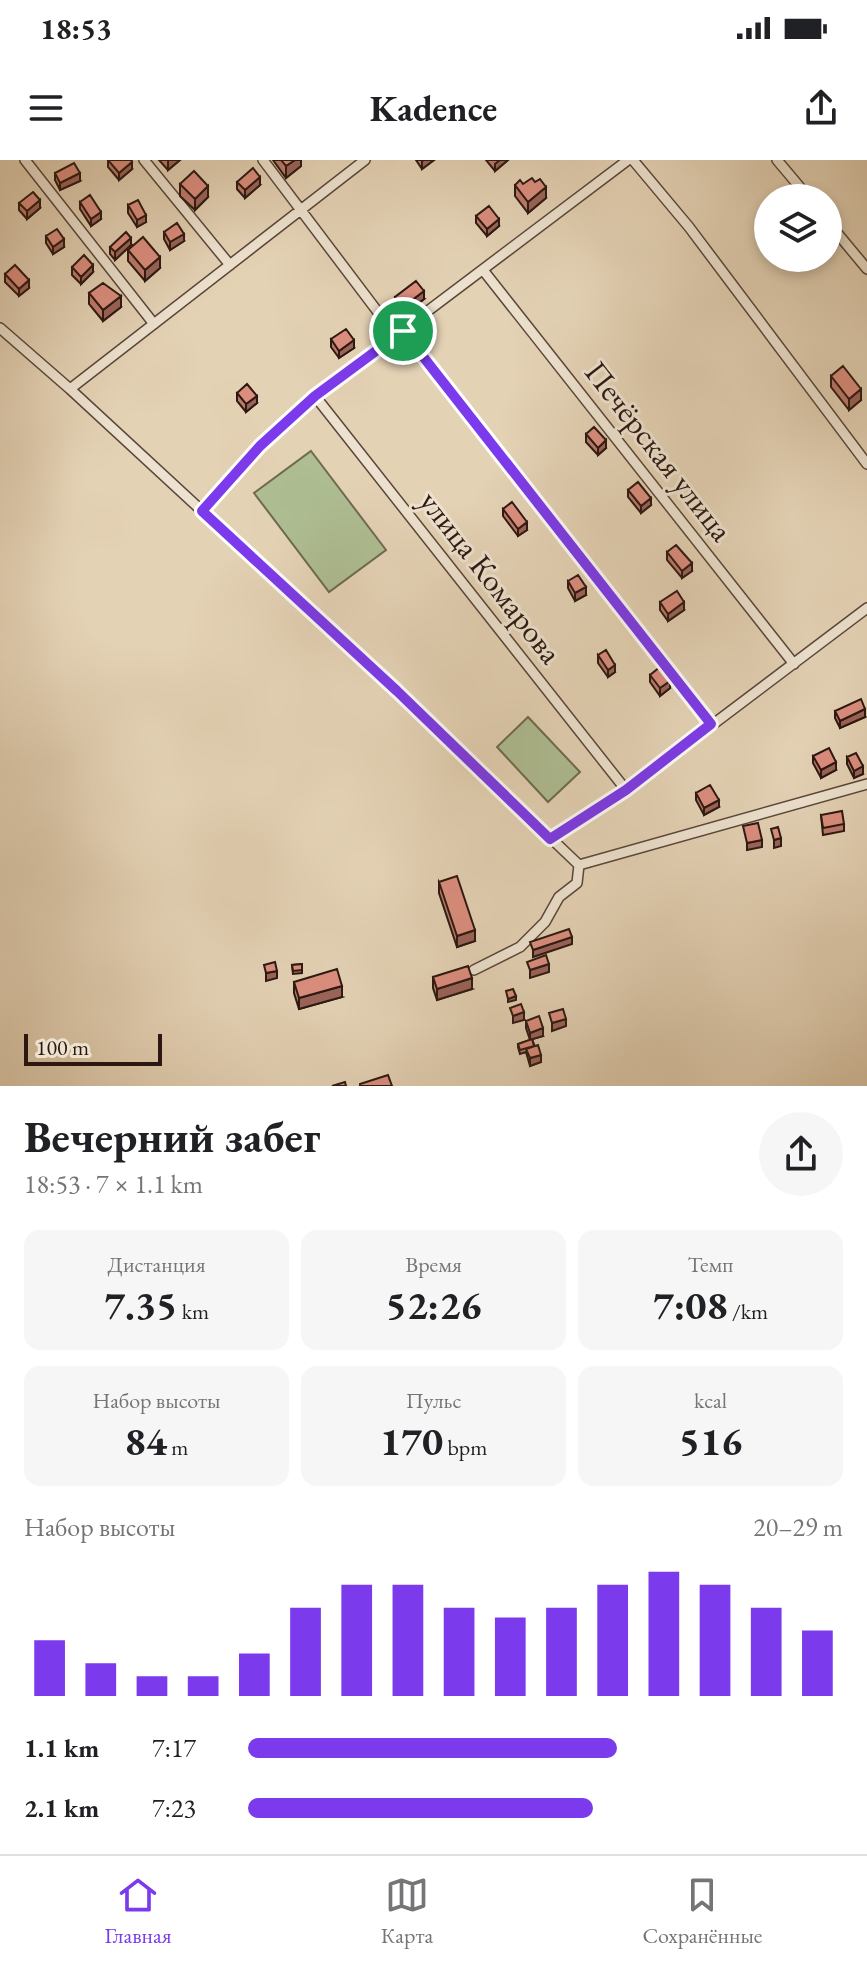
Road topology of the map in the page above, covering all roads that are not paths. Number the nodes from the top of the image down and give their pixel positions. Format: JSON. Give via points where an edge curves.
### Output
{"nodes":[{"id":1,"x":25,"y":160,"type":"edge"},
{"id":2,"x":144,"y":160,"type":"edge"},
{"id":3,"x":263,"y":160,"type":"edge"},
{"id":4,"x":365,"y":160,"type":"edge"},
{"id":5,"x":630,"y":160,"type":"edge"},
{"id":6,"x":777,"y":160,"type":"edge"},
{"id":7,"x":797,"y":184,"type":"edge"},
{"id":8,"x":300,"y":208,"type":"junction"},
{"id":9,"x":842,"y":239,"type":"edge"},
{"id":10,"x":230,"y":265,"type":"junction"},
{"id":11,"x":867,"y":269,"type":"edge"},
{"id":12,"x":483,"y":270,"type":"junction"},
{"id":13,"x":154,"y":324,"type":"junction"},
{"id":14,"x":0,"y":328,"type":"edge"},
{"id":15,"x":399,"y":334,"type":"junction"},
{"id":16,"x":70,"y":389,"type":"junction"},
{"id":17,"x":315,"y":396,"type":"junction"},
{"id":18,"x":867,"y":464,"type":"edge"},
{"id":19,"x":202,"y":511,"type":"junction"},
{"id":20,"x":867,"y":608,"type":"edge"},
{"id":21,"x":794,"y":664,"type":"junction"},
{"id":22,"x":711,"y":724,"type":"junction"},
{"id":23,"x":867,"y":784,"type":"edge"},
{"id":24,"x":626,"y":790,"type":"junction"},
{"id":25,"x":550,"y":839,"type":"junction"},
{"id":26,"x":579,"y":865,"type":"junction"},
{"id":27,"x":474,"y":970,"type":"dead end"}],
"edges":[{"from":1,"to":13,"type":"street"},
{"from":2,"to":10,"type":"street"},
{"from":3,"to":8,"type":"street"},
{"from":4,"to":8,"type":"street"},
{"from":5,"to":12,"type":"street"},
{"from":5,"to":18,"type":"street","via":[[689,227]]},
{"from":6,"to":7,"type":"street"},
{"from":8,"to":10,"type":"street"},
{"from":8,"to":15,"type":"street"},
{"from":9,"to":11,"type":"street"},
{"from":10,"to":13,"type":"street"},
{"from":12,"to":15,"type":"street"},
{"from":12,"to":21,"type":"street","name":"Печёрская улица"},
{"from":13,"to":16,"type":"street"},
{"from":14,"to":16,"type":"street"},
{"from":15,"to":17,"type":"street"},
{"from":15,"to":22,"type":"street"},
{"from":16,"to":19,"type":"street"},
{"from":17,"to":19,"type":"street","via":[[260,446]]},
{"from":17,"to":24,"type":"street","name":"улица Комарова"},
{"from":19,"to":25,"type":"street"},
{"from":20,"to":21,"type":"street"},
{"from":21,"to":22,"type":"street"},
{"from":22,"to":24,"type":"street"},
{"from":23,"to":26,"type":"street"},
{"from":24,"to":25,"type":"street"},
{"from":25,"to":26,"type":"street"},
{"from":26,"to":27,"type":"street","via":[[577,883],[559,897],[534,935]]}]}
